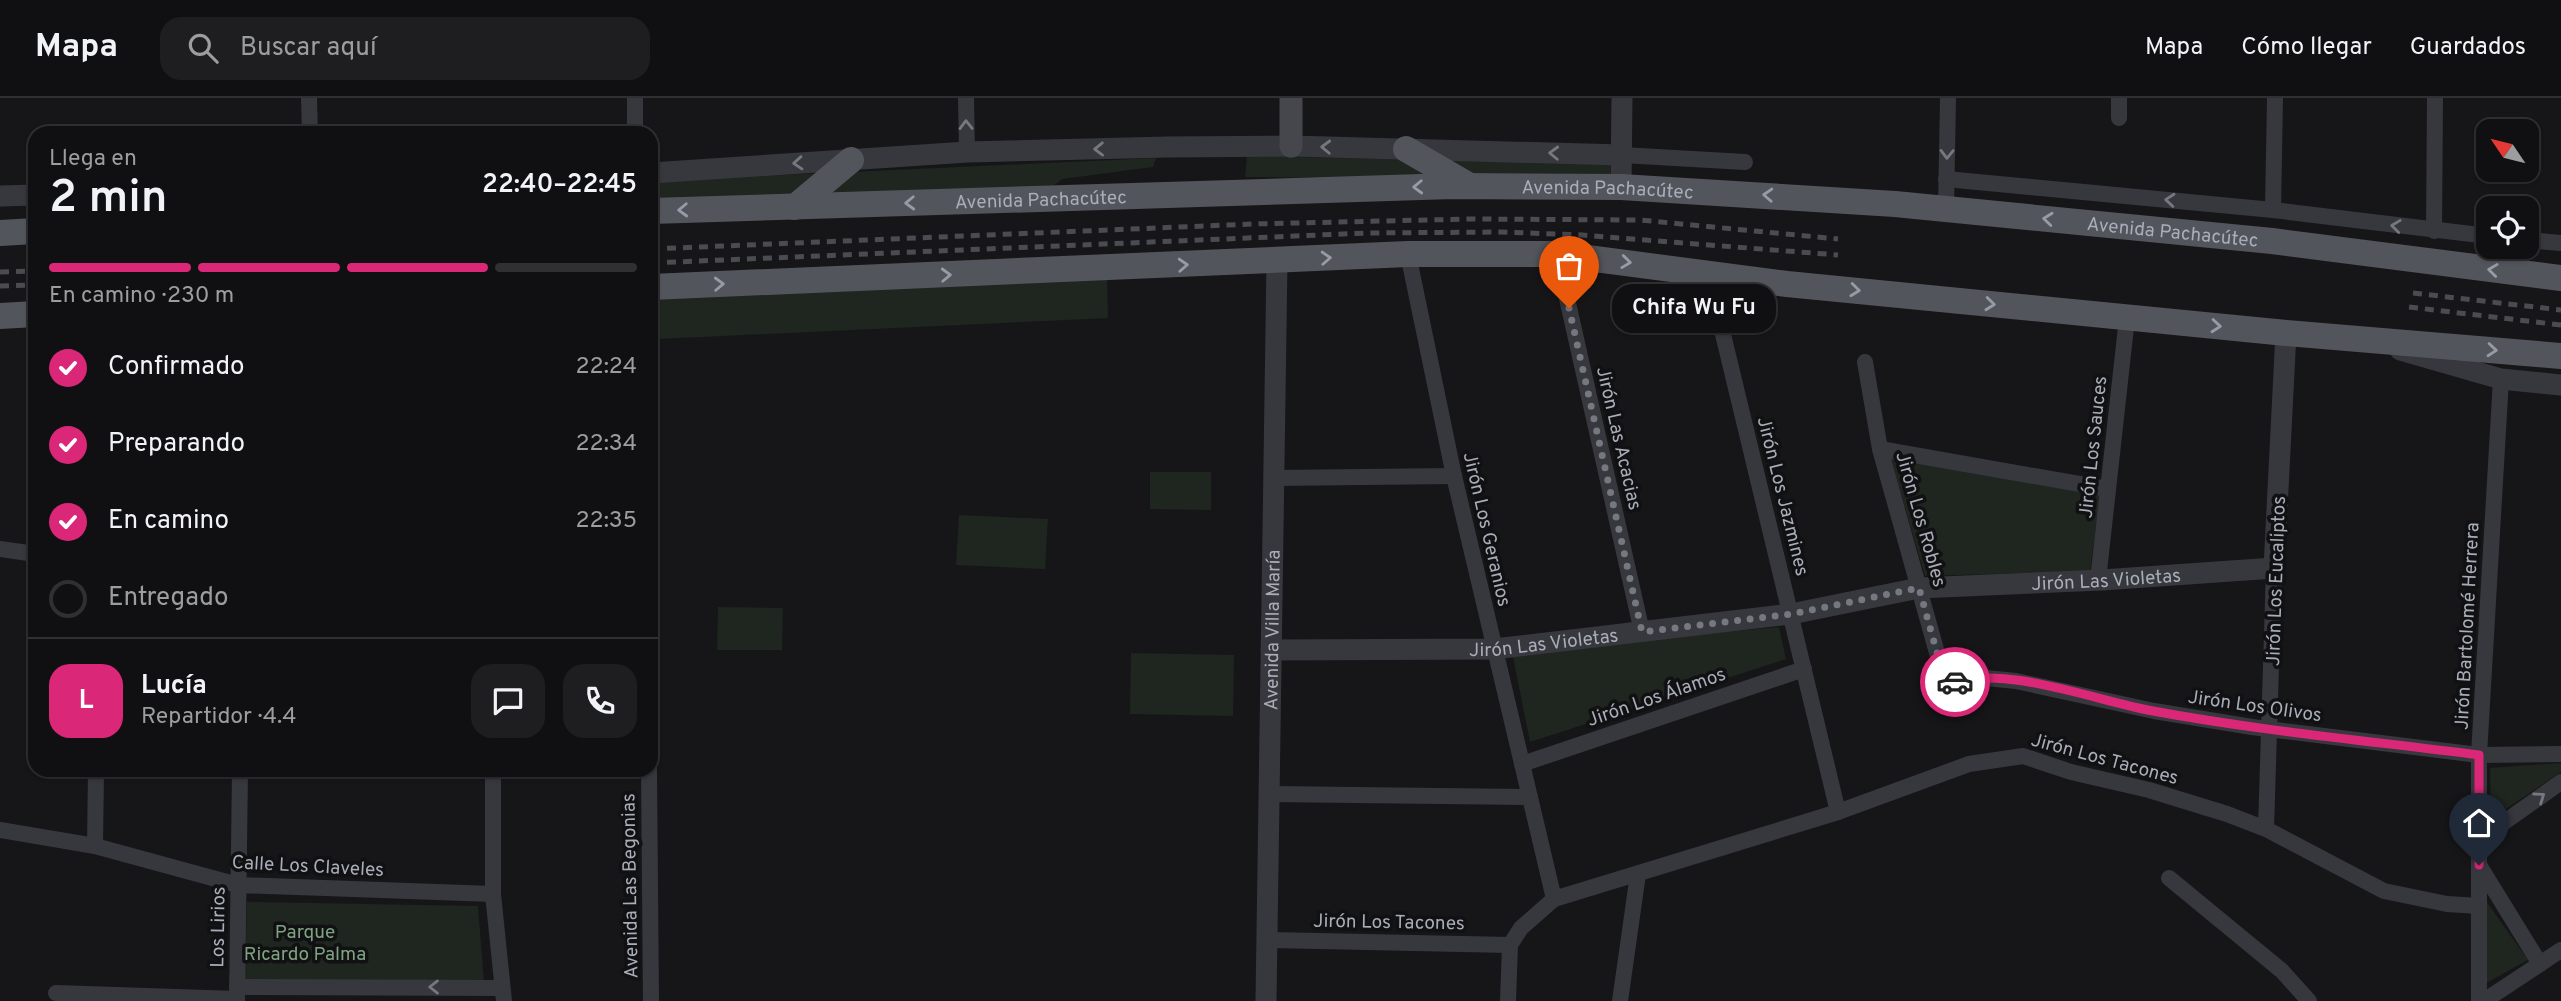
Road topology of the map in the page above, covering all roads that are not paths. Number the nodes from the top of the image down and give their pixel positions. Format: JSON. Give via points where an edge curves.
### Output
{"nodes":[{"id":1,"x":309,"y":98,"type":"edge"},
{"id":2,"x":635,"y":98,"type":"edge"},
{"id":3,"x":966,"y":98,"type":"edge"},
{"id":4,"x":1291,"y":98,"type":"edge"},
{"id":5,"x":1622,"y":98,"type":"edge"},
{"id":6,"x":1948,"y":98,"type":"edge"},
{"id":7,"x":2119,"y":98,"type":"edge"},
{"id":8,"x":2275,"y":98,"type":"edge"},
{"id":9,"x":2435,"y":98,"type":"edge"},
{"id":10,"x":2119,"y":118,"type":"dead end"},
{"id":11,"x":310,"y":126,"type":"edge"},
{"id":12,"x":635,"y":126,"type":"edge"},
{"id":13,"x":1291,"y":146,"type":"junction"},
{"id":14,"x":1406,"y":149,"type":"junction"},
{"id":15,"x":967,"y":152,"type":"junction"},
{"id":16,"x":1622,"y":155,"type":"junction"},
{"id":17,"x":851,"y":160,"type":"junction"},
{"id":18,"x":1745,"y":162,"type":"dead end"},
{"id":19,"x":658,"y":173,"type":"edge"},
{"id":20,"x":1946,"y":180,"type":"junction"},
{"id":21,"x":1469,"y":186,"type":"junction"},
{"id":22,"x":1621,"y":187,"type":"junction"},
{"id":23,"x":28,"y":195,"type":"edge"},
{"id":24,"x":0,"y":196,"type":"edge"},
{"id":25,"x":795,"y":206,"type":"junction"},
{"id":26,"x":1946,"y":209,"type":"junction"},
{"id":27,"x":2273,"y":210,"type":"junction"},
{"id":28,"x":658,"y":211,"type":"edge"},
{"id":29,"x":2434,"y":230,"type":"junction"},
{"id":30,"x":28,"y":231,"type":"edge"},
{"id":31,"x":0,"y":233,"type":"edge"},
{"id":32,"x":2476,"y":235,"type":"edge"},
{"id":33,"x":2539,"y":241,"type":"edge"},
{"id":34,"x":2561,"y":243,"type":"edge"},
{"id":35,"x":1408,"y":254,"type":"junction"},
{"id":36,"x":1557,"y":254,"type":"junction"},
{"id":37,"x":1277,"y":261,"type":"junction"},
{"id":38,"x":1708,"y":272,"type":"junction"},
{"id":39,"x":2561,"y":278,"type":"edge"},
{"id":40,"x":658,"y":287,"type":"edge"},
{"id":41,"x":28,"y":314,"type":"edge"},
{"id":42,"x":0,"y":316,"type":"edge"},
{"id":43,"x":2127,"y":318,"type":"junction"},
{"id":44,"x":2286,"y":333,"type":"junction"},
{"id":45,"x":2361,"y":339,"type":"junction"},
{"id":46,"x":2561,"y":356,"type":"edge"},
{"id":47,"x":1865,"y":362,"type":"dead end"},
{"id":48,"x":2501,"y":379,"type":"junction"},
{"id":49,"x":2561,"y":385,"type":"edge"},
{"id":50,"x":1880,"y":449,"type":"junction"},
{"id":51,"x":1454,"y":476,"type":"junction"},
{"id":52,"x":1274,"y":478,"type":"junction"},
{"id":53,"x":2108,"y":489,"type":"junction"},
{"id":54,"x":0,"y":549,"type":"edge"},
{"id":55,"x":28,"y":553,"type":"edge"},
{"id":56,"x":2274,"y":568,"type":"junction"},
{"id":57,"x":2098,"y":580,"type":"junction"},
{"id":58,"x":1919,"y":588,"type":"junction"},
{"id":59,"x":1791,"y":614,"type":"junction"},
{"id":60,"x":1642,"y":632,"type":"junction"},
{"id":61,"x":1494,"y":649,"type":"junction"},
{"id":62,"x":1271,"y":650,"type":"junction"},
{"id":63,"x":1804,"y":668,"type":"junction"},
{"id":64,"x":1946,"y":685,"type":"joint"},
{"id":65,"x":2270,"y":729,"type":"junction"},
{"id":66,"x":2561,"y":754,"type":"edge"},
{"id":67,"x":2479,"y":755,"type":"junction"},
{"id":68,"x":1522,"y":764,"type":"junction"},
{"id":69,"x":96,"y":777,"type":"edge"},
{"id":70,"x":240,"y":777,"type":"edge"},
{"id":71,"x":493,"y":777,"type":"edge"},
{"id":72,"x":649,"y":777,"type":"edge"},
{"id":73,"x":2561,"y":782,"type":"edge"},
{"id":74,"x":1270,"y":794,"type":"junction"},
{"id":75,"x":1530,"y":797,"type":"junction"},
{"id":76,"x":1838,"y":812,"type":"junction"},
{"id":77,"x":0,"y":830,"type":"edge"},
{"id":78,"x":2266,"y":830,"type":"junction"},
{"id":79,"x":2479,"y":840,"type":"junction"},
{"id":80,"x":94,"y":846,"type":"junction"},
{"id":81,"x":2479,"y":865,"type":"junction"},
{"id":82,"x":1638,"y":874,"type":"junction"},
{"id":83,"x":2169,"y":878,"type":"dead end"},
{"id":84,"x":239,"y":885,"type":"junction"},
{"id":85,"x":493,"y":894,"type":"junction"},
{"id":86,"x":1554,"y":899,"type":"junction"},
{"id":87,"x":2479,"y":906,"type":"junction"},
{"id":88,"x":1268,"y":940,"type":"junction"},
{"id":89,"x":1510,"y":945,"type":"junction"},
{"id":90,"x":2561,"y":950,"type":"edge"},
{"id":91,"x":2540,"y":964,"type":"junction"},
{"id":92,"x":56,"y":993,"type":"dead end"},
{"id":93,"x":503,"y":994,"type":"edge"},
{"id":94,"x":237,"y":996,"type":"edge"},
{"id":95,"x":651,"y":1001,"type":"edge"},
{"id":96,"x":1266,"y":1001,"type":"edge"},
{"id":97,"x":1508,"y":1001,"type":"edge"},
{"id":98,"x":1620,"y":1001,"type":"edge"},
{"id":99,"x":2309,"y":1001,"type":"edge"},
{"id":100,"x":2481,"y":1001,"type":"edge"}],
"edges":[{"from":1,"to":11,"type":"street"},
{"from":2,"to":12,"type":"street"},
{"from":15,"to":3,"type":"street","one_way":true},
{"from":4,"to":13,"type":"main road"},
{"from":5,"to":16,"type":"street"},
{"from":6,"to":20,"type":"street","one_way":true},
{"from":7,"to":10,"type":"street"},
{"from":8,"to":27,"type":"street"},
{"from":9,"to":29,"type":"street"},
{"from":14,"to":13,"type":"street","name":"Avenida Pachacútec","one_way":true},
{"from":13,"to":15,"type":"street","name":"Avenida Pachacútec","one_way":true},
{"from":16,"to":14,"type":"street","name":"Avenida Pachacútec","one_way":true},
{"from":14,"to":21,"type":"main road"},
{"from":15,"to":17,"type":"street","name":"Avenida Pachacútec"},
{"from":16,"to":18,"type":"street","name":"Avenida Pachacútec"},
{"from":16,"to":22,"type":"street"},
{"from":17,"to":19,"type":"street","name":"Avenida Pachacútec","one_way":true},
{"from":17,"to":25,"type":"main road"},
{"from":20,"to":26,"type":"street"},
{"from":27,"to":20,"type":"street","name":"Avenida Pachacútec","one_way":true},
{"from":21,"to":22,"type":"main road","name":"Avenida Pachacútec"},
{"from":21,"to":25,"type":"main road","name":"Avenida Pachacútec","one_way":true},
{"from":26,"to":22,"type":"main road","name":"Avenida Pachacútec","one_way":true},
{"from":23,"to":24,"type":"street"},
{"from":25,"to":28,"type":"main road","name":"Avenida Pachacútec","one_way":true},
{"from":39,"to":26,"type":"main road","name":"Avenida Pachacútec","one_way":true,"via":[[2272,241]]},
{"from":29,"to":27,"type":"street","name":"Avenida Pachacútec","one_way":true},
{"from":29,"to":32,"type":"street","name":"Avenida Pachacútec"},
{"from":30,"to":31,"type":"main road"},
{"from":33,"to":34,"type":"street"},
{"from":35,"to":36,"type":"main road"},
{"from":37,"to":35,"type":"main road","one_way":true},
{"from":35,"to":51,"type":"street","name":"Jirón Los Geranios"},
{"from":36,"to":38,"type":"main road","one_way":true},
{"from":36,"to":60,"type":"street","name":"Jirón Las Acacias"},
{"from":40,"to":37,"type":"main road","one_way":true},
{"from":37,"to":52,"type":"street","name":"Avenida Villa María"},
{"from":38,"to":43,"type":"main road","one_way":true},
{"from":38,"to":59,"type":"street","name":"Jirón Los Jazmines"},
{"from":41,"to":42,"type":"main road"},
{"from":43,"to":44,"type":"main road","one_way":true},
{"from":43,"to":53,"type":"street","name":"Jirón Los Sauces"},
{"from":44,"to":45,"type":"main road"},
{"from":44,"to":56,"type":"street","name":"Jirón Los Eucaliptos"},
{"from":45,"to":46,"type":"main road","one_way":true},
{"from":45,"to":48,"type":"street"},
{"from":47,"to":50,"type":"street","name":"Jirón Los Robles"},
{"from":48,"to":49,"type":"street"},
{"from":48,"to":67,"type":"street","name":"Jirón Bartolomé Herrera"},
{"from":50,"to":53,"type":"street"},
{"from":50,"to":58,"type":"street","name":"Jirón Los Robles"},
{"from":51,"to":52,"type":"street"},
{"from":51,"to":61,"type":"street","name":"Jirón Los Geranios"},
{"from":52,"to":62,"type":"street","name":"Avenida Villa María"},
{"from":53,"to":57,"type":"street","name":"Jirón Los Sauces"},
{"from":54,"to":55,"type":"street"},
{"from":56,"to":57,"type":"street","name":"Jirón Las Violetas"},
{"from":56,"to":65,"type":"street","name":"Jirón Los Eucaliptos"},
{"from":57,"to":58,"type":"street","name":"Jirón Las Violetas"},
{"from":58,"to":59,"type":"street","name":"Jirón Las Violetas"},
{"from":58,"to":64,"type":"street","name":"Jirón Los Robles"},
{"from":59,"to":60,"type":"street","name":"Jirón Las Violetas"},
{"from":59,"to":63,"type":"street","name":"Jirón Los Jazmines"},
{"from":60,"to":61,"type":"street","name":"Jirón Las Violetas"},
{"from":61,"to":62,"type":"street","name":"Jirón Las Violetas"},
{"from":61,"to":68,"type":"street","name":"Jirón Los Geranios"},
{"from":62,"to":74,"type":"street","name":"Avenida Villa María"},
{"from":63,"to":68,"type":"street","name":"Jirón Los Álamos"},
{"from":63,"to":76,"type":"street","name":"Jirón Los Jazmines"},
{"from":64,"to":65,"type":"street","name":"Jirón Los Olivos","via":[[1986,678],[2016,681],[2154,712]]},
{"from":65,"to":67,"type":"street","name":"Jirón Los Olivos"},
{"from":65,"to":78,"type":"street","name":"Jirón Los Eucaliptos"},
{"from":66,"to":67,"type":"street","name":"Jirón Los Olivos"},
{"from":67,"to":79,"type":"street","name":"Jirón Bartolomé Herrera"},
{"from":68,"to":75,"type":"street","name":"Jirón Los Geranios"},
{"from":69,"to":80,"type":"street"},
{"from":70,"to":84,"type":"street","name":"Los Lirios"},
{"from":71,"to":85,"type":"street"},
{"from":72,"to":95,"type":"street","name":"Avenida Las Begonias"},
{"from":79,"to":73,"type":"street","one_way":true},
{"from":74,"to":75,"type":"street"},
{"from":74,"to":88,"type":"street","name":"Avenida Villa María"},
{"from":75,"to":86,"type":"street","name":"Jirón Los Geranios"},
{"from":76,"to":78,"type":"street","name":"Jirón Los Tacones","via":[[1969,764],[2023,756],[2149,790]]},
{"from":76,"to":82,"type":"street","name":"Jirón Los Tacones"},
{"from":77,"to":80,"type":"street","name":"Calle Los Claveles"},
{"from":78,"to":87,"type":"street","name":"Jirón Los Tacones","via":[[2384,891]]},
{"from":79,"to":81,"type":"street","name":"Jirón Bartolomé Herrera"},
{"from":80,"to":84,"type":"street","name":"Calle Los Claveles"},
{"from":81,"to":87,"type":"street","name":"Jirón Bartolomé Herrera"},
{"from":81,"to":91,"type":"street"},
{"from":82,"to":86,"type":"street","name":"Jirón Los Tacones"},
{"from":82,"to":98,"type":"street"},
{"from":83,"to":99,"type":"street","via":[[2283,971]]},
{"from":84,"to":85,"type":"street","name":"Calle Los Claveles"},
{"from":84,"to":94,"type":"street","name":"Los Lirios"},
{"from":85,"to":93,"type":"street"},
{"from":86,"to":89,"type":"street","via":[[1521,928]]},
{"from":87,"to":100,"type":"street","name":"Jirón Bartolomé Herrera"},
{"from":88,"to":89,"type":"street","name":"Jirón Los Tacones"},
{"from":88,"to":96,"type":"street","name":"Avenida Villa María"},
{"from":89,"to":97,"type":"street"},
{"from":90,"to":91,"type":"street"},
{"from":91,"to":100,"type":"street"},
{"from":92,"to":94,"type":"street"},
{"from":93,"to":94,"type":"street","one_way":true}]}
